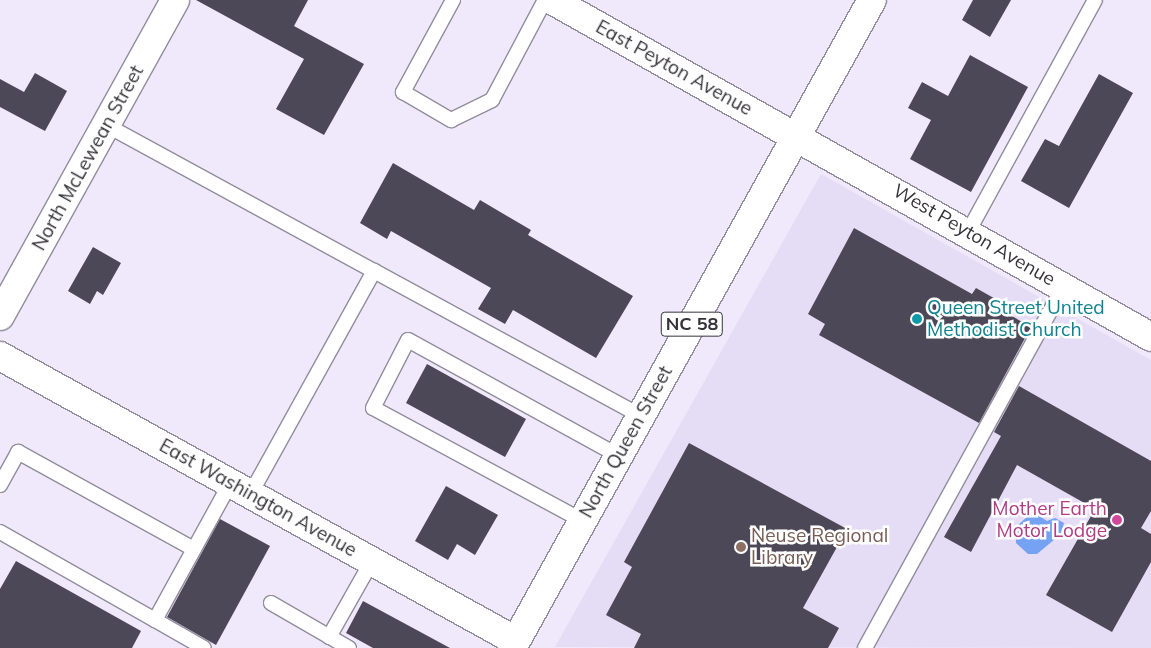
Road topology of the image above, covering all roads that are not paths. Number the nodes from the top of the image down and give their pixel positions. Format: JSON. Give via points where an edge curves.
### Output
{"nodes":[{"id":1,"x":175,"y":0,"type":"edge"},
{"id":2,"x":452,"y":0,"type":"edge"},
{"id":3,"x":545,"y":0,"type":"edge"},
{"id":4,"x":552,"y":0,"type":"edge"},
{"id":5,"x":872,"y":0,"type":"edge"},
{"id":6,"x":1095,"y":0,"type":"edge"},
{"id":7,"x":106,"y":126,"type":"junction"},
{"id":8,"x":796,"y":135,"type":"junction"},
{"id":9,"x":968,"y":232,"type":"junction"},
{"id":10,"x":374,"y":271,"type":"junction"},
{"id":11,"x":1064,"y":286,"type":"junction"},
{"id":12,"x":0,"y":316,"type":"edge"},
{"id":13,"x":1151,"y":337,"type":"edge"},
{"id":14,"x":0,"y":356,"type":"edge"},
{"id":15,"x":641,"y":416,"type":"junction"},
{"id":16,"x":619,"y":456,"type":"junction"},
{"id":17,"x":0,"y":485,"type":"edge"},
{"id":18,"x":241,"y":488,"type":"junction"},
{"id":19,"x":583,"y":521,"type":"junction"},
{"id":20,"x":0,"y":532,"type":"edge"},
{"id":21,"x":194,"y":549,"type":"junction"},
{"id":22,"x":372,"y":561,"type":"junction"},
{"id":23,"x":271,"y":603,"type":"dead end"},
{"id":24,"x":155,"y":620,"type":"junction"},
{"id":25,"x":329,"y":636,"type":"junction"},
{"id":26,"x":518,"y":646,"type":"edge"},
{"id":27,"x":204,"y":648,"type":"edge"},
{"id":28,"x":350,"y":648,"type":"edge"},
{"id":29,"x":865,"y":648,"type":"edge"}],
"edges":[{"from":1,"to":7,"type":"street","name":"North McLewean Street"},
{"from":2,"to":3,"type":"lane","via":[[402,92],[451,120],[492,100]]},
{"from":4,"to":8,"type":"street","name":"East Peyton Avenue"},
{"from":5,"to":8,"type":"street","name":"North Queen Street","number":"NC 58"},
{"from":6,"to":9,"type":"lane"},
{"from":7,"to":10,"type":"lane"},
{"from":7,"to":12,"type":"street","name":"North McLewean Street"},
{"from":8,"to":9,"type":"street","name":"West Peyton Avenue"},
{"from":8,"to":15,"type":"street","name":"North Queen Street","number":"NC 58"},
{"from":9,"to":11,"type":"street","name":"West Peyton Avenue"},
{"from":10,"to":15,"type":"lane"},
{"from":10,"to":18,"type":"lane"},
{"from":11,"to":13,"type":"street","name":"West Peyton Avenue"},
{"from":11,"to":29,"type":"lane"},
{"from":14,"to":18,"type":"street","name":"East Washington Avenue"},
{"from":15,"to":16,"type":"street","name":"North Queen Street","number":"NC 58"},
{"from":16,"to":19,"type":"street","name":"North Queen Street","number":"NC 58"},
{"from":16,"to":19,"type":"lane","via":[[408,340],[372,408]]},
{"from":17,"to":21,"type":"lane","via":[[18,452]]},
{"from":18,"to":21,"type":"lane"},
{"from":18,"to":22,"type":"street","name":"East Washington Avenue"},
{"from":19,"to":26,"type":"street","name":"North Queen Street","number":"NC 58"},
{"from":20,"to":24,"type":"lane"},
{"from":21,"to":24,"type":"lane"},
{"from":22,"to":25,"type":"lane"},
{"from":22,"to":26,"type":"street","name":"East Washington Avenue"},
{"from":23,"to":25,"type":"lane"},
{"from":24,"to":27,"type":"lane"},
{"from":25,"to":28,"type":"lane"}]}
